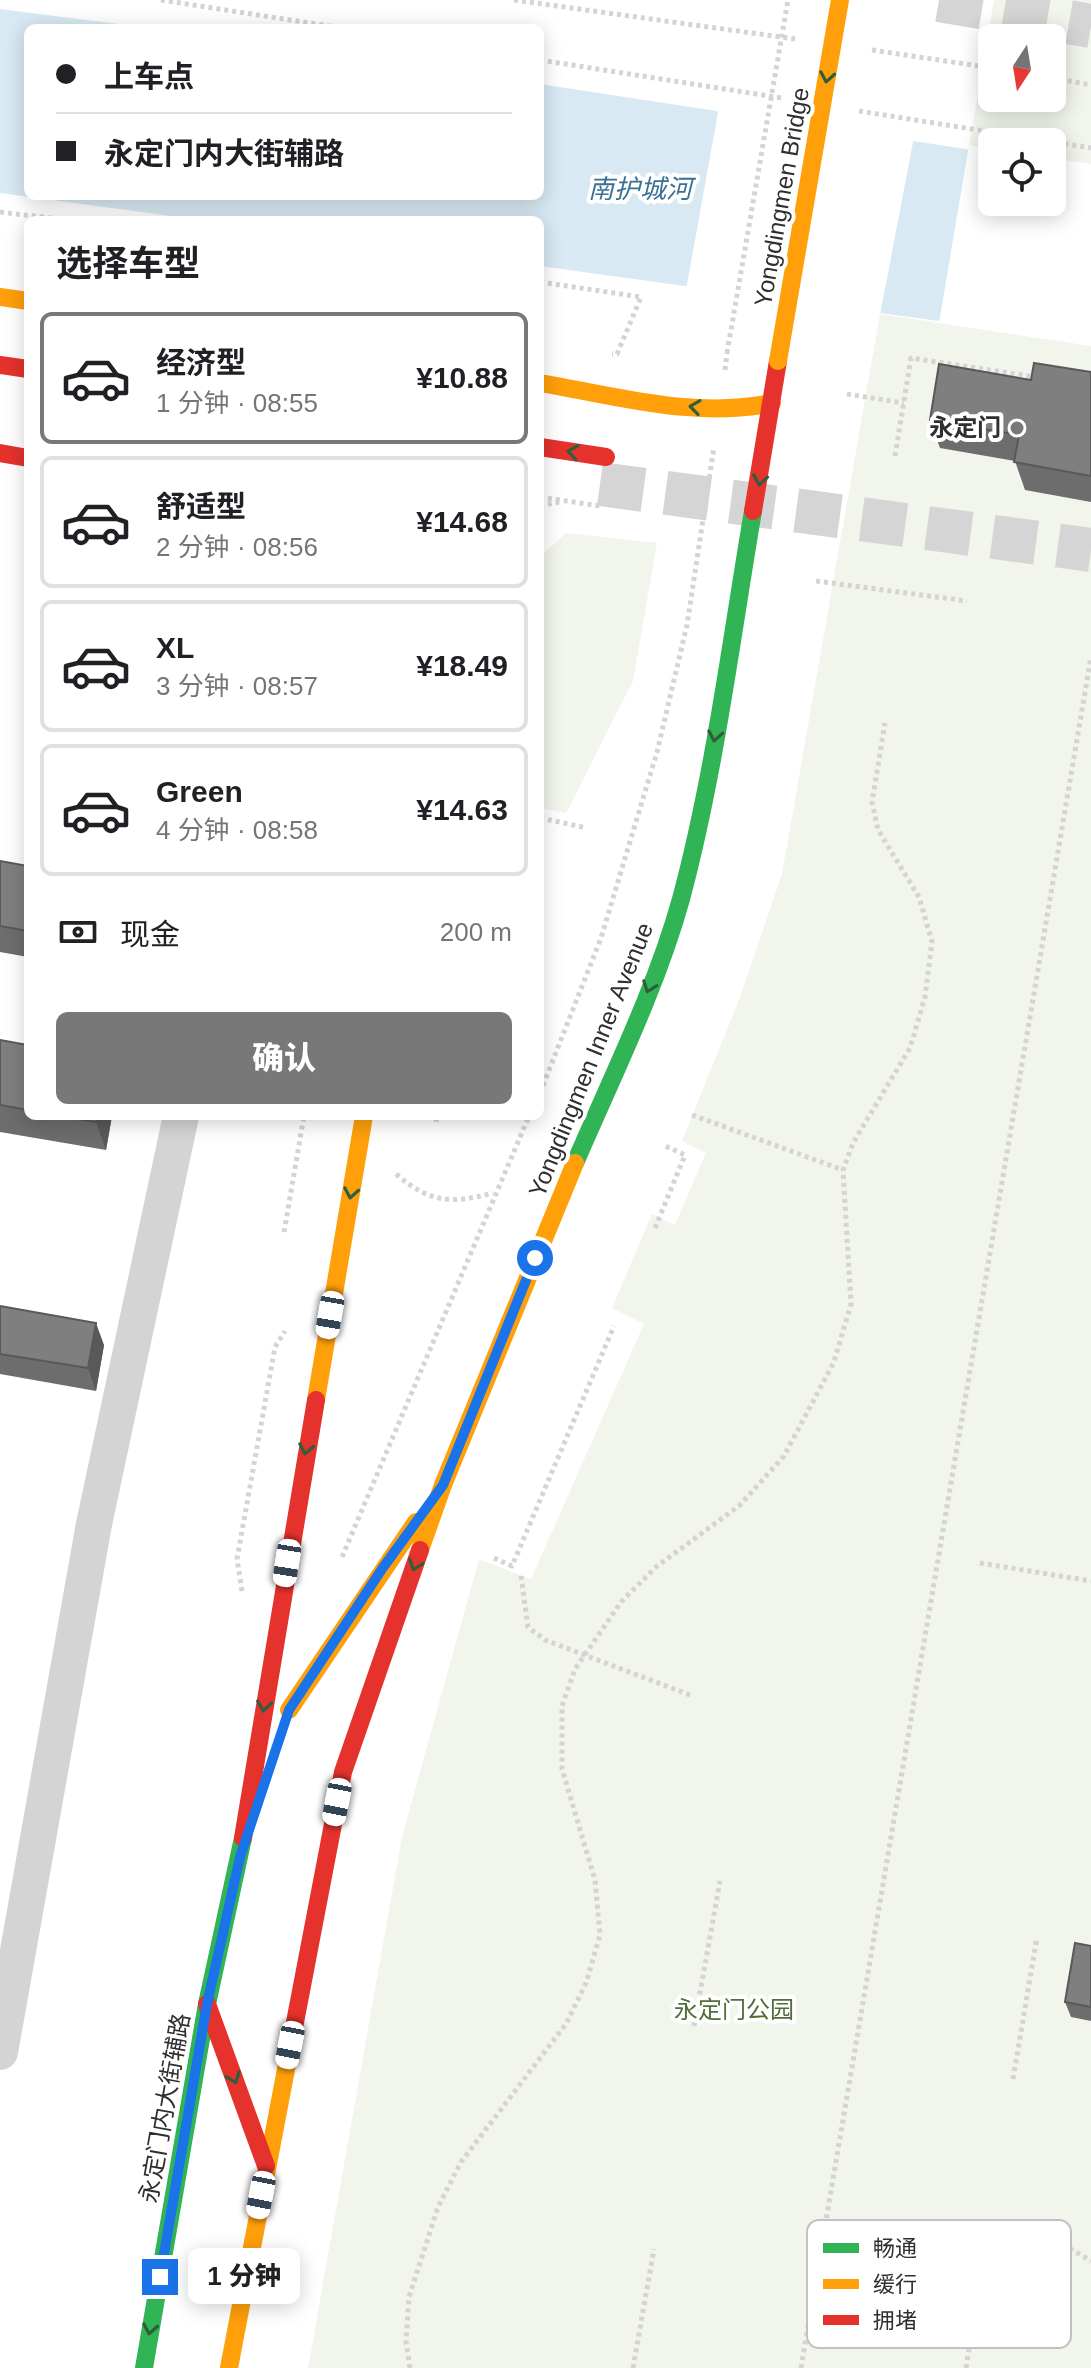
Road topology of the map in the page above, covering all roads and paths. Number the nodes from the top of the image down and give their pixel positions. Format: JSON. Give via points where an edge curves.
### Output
{"nodes":[{"id":1,"x":161,"y":0,"type":"edge"},
{"id":2,"x":514,"y":0,"type":"edge"},
{"id":3,"x":788,"y":0,"type":"edge"},
{"id":4,"x":840,"y":0,"type":"edge"},
{"id":5,"x":316,"y":24,"type":"edge"},
{"id":6,"x":801,"y":40,"type":"dead end"},
{"id":7,"x":862,"y":49,"type":"dead end"},
{"id":8,"x":978,"y":66,"type":"edge"},
{"id":9,"x":1066,"y":81,"type":"edge"},
{"id":10,"x":1091,"y":85,"type":"edge"},
{"id":11,"x":0,"y":212,"type":"edge"},
{"id":12,"x":33,"y":216,"type":"edge"},
{"id":13,"x":544,"y":283,"type":"edge"},
{"id":14,"x":0,"y":297,"type":"edge"},
{"id":15,"x":24,"y":300,"type":"edge"},
{"id":16,"x":602,"y":352,"type":"dead end"},
{"id":17,"x":727,"y":353,"type":"dead end"},
{"id":18,"x":0,"y":365,"type":"edge"},
{"id":19,"x":24,"y":368,"type":"edge"},
{"id":20,"x":1044,"y":379,"type":"edge"},
{"id":21,"x":544,"y":384,"type":"edge"},
{"id":22,"x":847,"y":394,"type":"dead end"},
{"id":23,"x":772,"y":403,"type":"junction"},
{"id":24,"x":904,"y":403,"type":"junction"},
{"id":25,"x":720,"y":411,"type":"junction"},
{"id":26,"x":544,"y":448,"type":"edge"},
{"id":27,"x":0,"y":453,"type":"edge"},
{"id":28,"x":895,"y":456,"type":"dead end"},
{"id":29,"x":24,"y":457,"type":"edge"},
{"id":30,"x":606,"y":457,"type":"dead end"},
{"id":31,"x":544,"y":498,"type":"edge"},
{"id":32,"x":564,"y":501,"type":"junction"},
{"id":33,"x":544,"y":505,"type":"edge"},
{"id":34,"x":600,"y":506,"type":"dead end"},
{"id":35,"x":816,"y":581,"type":"dead end"},
{"id":36,"x":967,"y":601,"type":"dead end"},
{"id":37,"x":1091,"y":657,"type":"edge"},
{"id":38,"x":885,"y":723,"type":"dead end"},
{"id":39,"x":544,"y":819,"type":"edge"},
{"id":40,"x":587,"y":828,"type":"dead end"},
{"id":41,"x":544,"y":1083,"type":"edge"},
{"id":42,"x":692,"y":1115,"type":"dead end"},
{"id":43,"x":180,"y":1120,"type":"edge"},
{"id":44,"x":303,"y":1120,"type":"edge"},
{"id":45,"x":363,"y":1120,"type":"edge"},
{"id":46,"x":527,"y":1120,"type":"edge"},
{"id":47,"x":663,"y":1145,"type":"dead end"},
{"id":48,"x":843,"y":1170,"type":"junction"},
{"id":49,"x":392,"y":1171,"type":"dead end"},
{"id":50,"x":494,"y":1193,"type":"junction"},
{"id":51,"x":655,"y":1228,"type":"dead end"},
{"id":52,"x":284,"y":1232,"type":"dead end"},
{"id":53,"x":614,"y":1326,"type":"dead end"},
{"id":54,"x":443,"y":1485,"type":"junction"},
{"id":55,"x":494,"y":1558,"type":"dead end"},
{"id":56,"x":980,"y":1563,"type":"dead end"},
{"id":57,"x":339,"y":1565,"type":"dead end"},
{"id":58,"x":521,"y":1576,"type":"dead end"},
{"id":59,"x":1091,"y":1581,"type":"edge"},
{"id":60,"x":583,"y":1655,"type":"junction"},
{"id":61,"x":690,"y":1695,"type":"dead end"},
{"id":62,"x":240,"y":1857,"type":"junction"},
{"id":63,"x":720,"y":1881,"type":"dead end"},
{"id":64,"x":1037,"y":1937,"type":"dead end"},
{"id":65,"x":207,"y":2004,"type":"junction"},
{"id":66,"x":694,"y":2026,"type":"dead end"},
{"id":67,"x":0,"y":2052,"type":"edge"},
{"id":68,"x":1013,"y":2079,"type":"dead end"},
{"id":69,"x":266,"y":2166,"type":"junction"},
{"id":70,"x":826,"y":2220,"type":"edge"},
{"id":71,"x":654,"y":2249,"type":"dead end"},
{"id":72,"x":1071,"y":2249,"type":"edge"},
{"id":73,"x":1091,"y":2261,"type":"edge"},
{"id":74,"x":807,"y":2333,"type":"edge"},
{"id":75,"x":969,"y":2348,"type":"edge"},
{"id":76,"x":144,"y":2368,"type":"edge"},
{"id":77,"x":229,"y":2368,"type":"edge"},
{"id":78,"x":410,"y":2368,"type":"edge"},
{"id":79,"x":633,"y":2368,"type":"edge"},
{"id":80,"x":801,"y":2368,"type":"edge"},
{"id":81,"x":966,"y":2368,"type":"edge"}],
"edges":[{"from":1,"to":5,"type":"path"},
{"from":2,"to":6,"type":"path"},
{"from":3,"to":17,"type":"path","bridge":true},
{"from":4,"to":23,"type":"main road","name":"Yongdingmen Bridge","one_way":true,"bridge":true},
{"from":7,"to":8,"type":"path"},
{"from":9,"to":10,"type":"path"},
{"from":11,"to":12,"type":"path"},
{"from":13,"to":16,"type":"path","via":[[641,297],[617,354]]},
{"from":14,"to":15,"type":"main road"},
{"from":18,"to":19,"type":"main road"},
{"from":20,"to":24,"type":"path","via":[[911,358]]},
{"from":25,"to":21,"type":"main road","one_way":true},
{"from":22,"to":24,"type":"path"},
{"from":23,"to":25,"type":"main road"},
{"from":23,"to":54,"type":"main road","name":"Yongdingmen Inner Avenue","one_way":true,"via":[[704,801],[680,901],[635,1024]]},
{"from":24,"to":28,"type":"path"},
{"from":25,"to":41,"type":"path","via":[[687,625],[661,738],[601,938]]},
{"from":30,"to":26,"type":"main road","one_way":true},
{"from":27,"to":29,"type":"main road"},
{"from":31,"to":32,"type":"path"},
{"from":32,"to":33,"type":"path"},
{"from":32,"to":34,"type":"path"},
{"from":35,"to":36,"type":"path"},
{"from":37,"to":70,"type":"path"},
{"from":38,"to":48,"type":"path","via":[[872,802],[878,830],[919,897],[932,942],[925,997],[910,1048],[853,1143]]},
{"from":39,"to":40,"type":"path"},
{"from":42,"to":48,"type":"path"},
{"from":43,"to":67,"type":"street","via":[[94,1524]]},
{"from":44,"to":52,"type":"path"},
{"from":45,"to":62,"type":"main road","one_way":true},
{"from":46,"to":50,"type":"path"},
{"from":47,"to":51,"type":"path","via":[[685,1155]]},
{"from":48,"to":60,"type":"path","via":[[851,1304],[834,1362],[806,1419],[784,1456],[740,1505],[656,1567],[621,1602]]},
{"from":49,"to":50,"type":"path","via":[[438,1200],[457,1202]]},
{"from":50,"to":57,"type":"path"},
{"from":53,"to":55,"type":"path","via":[[512,1566]]},
{"from":54,"to":62,"type":"main road","via":[[382,1569],[284,1725]]},
{"from":54,"to":69,"type":"main road","name":"Yongdingmen Inner Avenue","one_way":true,"via":[[343,1772]]},
{"from":56,"to":59,"type":"path"},
{"from":58,"to":60,"type":"path","via":[[528,1627]]},
{"from":60,"to":61,"type":"path"},
{"from":60,"to":78,"type":"path","via":[[562,1706],[562,1769],[595,1880],[600,1935],[586,1983],[566,2024],[461,2162],[438,2207],[409,2297]]},
{"from":62,"to":65,"type":"main road","name":"永定门内大街辅路"},
{"from":63,"to":66,"type":"path"},
{"from":64,"to":68,"type":"path"},
{"from":65,"to":69,"type":"main road","one_way":true},
{"from":65,"to":76,"type":"main road","name":"永定门内大街辅路","one_way":true},
{"from":69,"to":77,"type":"main road","name":"Yongdingmen Inner Avenue"},
{"from":71,"to":79,"type":"path"},
{"from":72,"to":73,"type":"path"},
{"from":74,"to":80,"type":"path"},
{"from":75,"to":81,"type":"path"}]}
